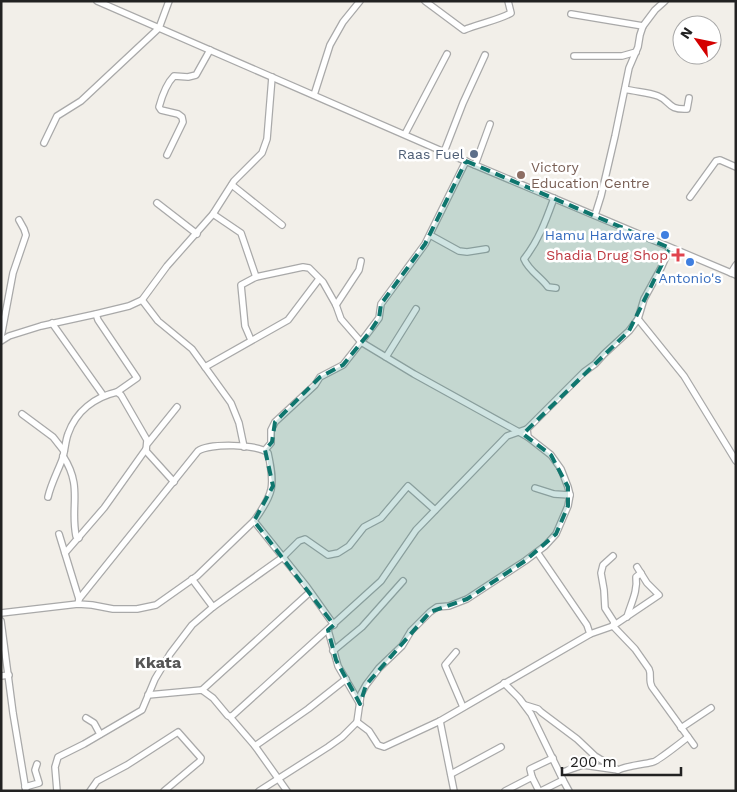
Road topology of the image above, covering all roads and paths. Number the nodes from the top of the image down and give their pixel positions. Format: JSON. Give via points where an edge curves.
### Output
{"nodes":[{"id":1,"x":97,"y":1,"type":"edge"},
{"id":2,"x":169,"y":1,"type":"edge"},
{"id":3,"x":360,"y":1,"type":"edge"},
{"id":4,"x":425,"y":1,"type":"edge"},
{"id":5,"x":508,"y":1,"type":"edge"},
{"id":6,"x":665,"y":1,"type":"edge"},
{"id":7,"x":571,"y":14,"type":"dead end"},
{"id":8,"x":643,"y":26,"type":"junction"},
{"id":9,"x":159,"y":28,"type":"junction"},
{"id":10,"x":210,"y":50,"type":"junction"},
{"id":11,"x":636,"y":52,"type":"junction"},
{"id":12,"x":446,"y":54,"type":"dead end"},
{"id":13,"x":485,"y":55,"type":"dead end"},
{"id":14,"x":574,"y":56,"type":"dead end"},
{"id":15,"x":272,"y":77,"type":"junction"},
{"id":16,"x":625,"y":90,"type":"junction"},
{"id":17,"x":314,"y":96,"type":"junction"},
{"id":18,"x":689,"y":98,"type":"dead end"},
{"id":19,"x":490,"y":124,"type":"dead end"},
{"id":20,"x":405,"y":134,"type":"junction"},
{"id":21,"x":44,"y":143,"type":"dead end"},
{"id":22,"x":444,"y":152,"type":"junction"},
{"id":23,"x":167,"y":155,"type":"dead end"},
{"id":24,"x":466,"y":161,"type":"junction"},
{"id":25,"x":475,"y":165,"type":"junction"},
{"id":26,"x":736,"y":167,"type":"edge"},
{"id":27,"x":232,"y":185,"type":"junction"},
{"id":28,"x":690,"y":197,"type":"dead end"},
{"id":29,"x":554,"y":198,"type":"junction"},
{"id":30,"x":157,"y":203,"type":"dead end"},
{"id":31,"x":213,"y":214,"type":"junction"},
{"id":32,"x":595,"y":215,"type":"junction"},
{"id":33,"x":19,"y":220,"type":"dead end"},
{"id":34,"x":282,"y":224,"type":"dead end"},
{"id":35,"x":197,"y":234,"type":"junction"},
{"id":36,"x":430,"y":235,"type":"junction"},
{"id":37,"x":670,"y":248,"type":"junction"},
{"id":38,"x":486,"y":250,"type":"dead end"},
{"id":39,"x":361,"y":261,"type":"dead end"},
{"id":40,"x":736,"y":265,"type":"edge"},
{"id":41,"x":733,"y":274,"type":"edge"},
{"id":42,"x":256,"y":277,"type":"junction"},
{"id":43,"x":319,"y":279,"type":"junction"},
{"id":44,"x":556,"y":288,"type":"dead end"},
{"id":45,"x":142,"y":300,"type":"junction"},
{"id":46,"x":336,"y":306,"type":"junction"},
{"id":47,"x":416,"y":309,"type":"dead end"},
{"id":48,"x":96,"y":314,"type":"junction"},
{"id":49,"x":638,"y":319,"type":"junction"},
{"id":50,"x":52,"y":324,"type":"junction"},
{"id":51,"x":1,"y":339,"type":"edge"},
{"id":52,"x":251,"y":340,"type":"junction"},
{"id":53,"x":361,"y":342,"type":"junction"},
{"id":54,"x":386,"y":357,"type":"junction"},
{"id":55,"x":205,"y":367,"type":"junction"},
{"id":56,"x":117,"y":392,"type":"junction"},
{"id":57,"x":102,"y":395,"type":"junction"},
{"id":58,"x":177,"y":407,"type":"dead end"},
{"id":59,"x":22,"y":414,"type":"dead end"},
{"id":60,"x":527,"y":429,"type":"junction"},
{"id":61,"x":517,"y":432,"type":"junction"},
{"id":62,"x":528,"y":438,"type":"junction"},
{"id":63,"x":148,"y":443,"type":"junction"},
{"id":64,"x":244,"y":447,"type":"junction"},
{"id":65,"x":146,"y":449,"type":"junction"},
{"id":66,"x":266,"y":450,"type":"junction"},
{"id":67,"x":64,"y":454,"type":"junction"},
{"id":68,"x":736,"y":461,"type":"edge"},
{"id":69,"x":174,"y":482,"type":"junction"},
{"id":70,"x":535,"y":488,"type":"dead end"},
{"id":71,"x":570,"y":495,"type":"junction"},
{"id":72,"x":48,"y":497,"type":"dead end"},
{"id":73,"x":435,"y":510,"type":"junction"},
{"id":74,"x":254,"y":521,"type":"junction"},
{"id":75,"x":59,"y":534,"type":"dead end"},
{"id":76,"x":78,"y":538,"type":"junction"},
{"id":77,"x":537,"y":552,"type":"junction"},
{"id":78,"x":65,"y":553,"type":"junction"},
{"id":79,"x":614,"y":556,"type":"dead end"},
{"id":80,"x":283,"y":557,"type":"junction"},
{"id":81,"x":192,"y":579,"type":"junction"},
{"id":82,"x":403,"y":581,"type":"dead end"},
{"id":83,"x":310,"y":592,"type":"junction"},
{"id":84,"x":78,"y":602,"type":"junction"},
{"id":85,"x":213,"y":607,"type":"junction"},
{"id":86,"x":1,"y":613,"type":"edge"},
{"id":87,"x":627,"y":617,"type":"junction"},
{"id":88,"x":1,"y":621,"type":"edge"},
{"id":89,"x":334,"y":625,"type":"junction"},
{"id":90,"x":613,"y":626,"type":"junction"},
{"id":91,"x":328,"y":630,"type":"junction"},
{"id":92,"x":590,"y":634,"type":"junction"},
{"id":93,"x":333,"y":651,"type":"junction"},
{"id":94,"x":456,"y":652,"type":"dead end"},
{"id":95,"x":9,"y":675,"type":"junction"},
{"id":96,"x":1,"y":676,"type":"edge"},
{"id":97,"x":346,"y":679,"type":"junction"},
{"id":98,"x":504,"y":683,"type":"junction"},
{"id":99,"x":202,"y":690,"type":"junction"},
{"id":100,"x":148,"y":695,"type":"junction"},
{"id":101,"x":360,"y":704,"type":"junction"},
{"id":102,"x":525,"y":705,"type":"junction"},
{"id":103,"x":463,"y":707,"type":"junction"},
{"id":104,"x":711,"y":708,"type":"dead end"},
{"id":105,"x":230,"y":717,"type":"junction"},
{"id":106,"x":86,"y":718,"type":"dead end"},
{"id":107,"x":440,"y":721,"type":"junction"},
{"id":108,"x":357,"y":722,"type":"junction"},
{"id":109,"x":682,"y":728,"type":"junction"},
{"id":110,"x":100,"y":734,"type":"junction"},
{"id":111,"x":688,"y":737,"type":"junction"},
{"id":112,"x":694,"y":745,"type":"dead end"},
{"id":113,"x":255,"y":746,"type":"junction"},
{"id":114,"x":501,"y":747,"type":"dead end"},
{"id":115,"x":553,"y":758,"type":"junction"},
{"id":116,"x":38,"y":764,"type":"dead end"},
{"id":117,"x":618,"y":770,"type":"junction"},
{"id":118,"x":560,"y":773,"type":"junction"},
{"id":119,"x":451,"y":774,"type":"junction"},
{"id":120,"x":532,"y":777,"type":"junction"},
{"id":121,"x":279,"y":778,"type":"junction"},
{"id":122,"x":563,"y":780,"type":"junction"},
{"id":123,"x":26,"y":789,"type":"edge"},
{"id":124,"x":57,"y":791,"type":"edge"},
{"id":125,"x":90,"y":791,"type":"edge"},
{"id":126,"x":164,"y":791,"type":"edge"},
{"id":127,"x":258,"y":791,"type":"edge"},
{"id":128,"x":287,"y":791,"type":"edge"},
{"id":129,"x":454,"y":791,"type":"edge"},
{"id":130,"x":505,"y":791,"type":"edge"},
{"id":131,"x":540,"y":791,"type":"edge"},
{"id":132,"x":569,"y":791,"type":"edge"}],
"edges":[{"from":1,"to":9,"type":"street"},
{"from":2,"to":9,"type":"street"},
{"from":3,"to":17,"type":"street","via":[[330,45]]},
{"from":4,"to":5,"type":"street","via":[[464,30],[511,13]]},
{"from":6,"to":8,"type":"street"},
{"from":7,"to":8,"type":"street"},
{"from":8,"to":11,"type":"street"},
{"from":9,"to":10,"type":"street"},
{"from":9,"to":21,"type":"street","via":[[81,100],[57,116]]},
{"from":10,"to":15,"type":"street"},
{"from":10,"to":23,"type":"street","via":[[196,75],[174,76],[162,99],[161,110],[178,114],[183,122]]},
{"from":11,"to":14,"type":"street","via":[[622,56]]},
{"from":11,"to":16,"type":"street"},
{"from":12,"to":20,"type":"street"},
{"from":13,"to":22,"type":"street"},
{"from":15,"to":17,"type":"street"},
{"from":15,"to":27,"type":"street","via":[[266,146]]},
{"from":16,"to":18,"type":"street","via":[[660,97],[670,107],[684,110]]},
{"from":16,"to":32,"type":"street"},
{"from":17,"to":20,"type":"street"},
{"from":19,"to":25,"type":"street"},
{"from":20,"to":22,"type":"street"},
{"from":22,"to":24,"type":"street"},
{"from":24,"to":25,"type":"street"},
{"from":24,"to":36,"type":"street"},
{"from":25,"to":29,"type":"street"},
{"from":26,"to":28,"type":"street","via":[[716,161]]},
{"from":27,"to":31,"type":"street"},
{"from":27,"to":34,"type":"street"},
{"from":29,"to":32,"type":"street"},
{"from":29,"to":44,"type":"street","via":[[535,245],[524,259],[548,288]]},
{"from":30,"to":35,"type":"street"},
{"from":31,"to":35,"type":"street"},
{"from":31,"to":42,"type":"street","via":[[241,233]]},
{"from":32,"to":37,"type":"street"},
{"from":33,"to":51,"type":"street","via":[[26,235],[13,273]]},
{"from":35,"to":45,"type":"street","via":[[167,266]]},
{"from":36,"to":38,"type":"street","via":[[459,251]]},
{"from":36,"to":53,"type":"street","via":[[381,304],[379,318]]},
{"from":37,"to":41,"type":"street"},
{"from":37,"to":49,"type":"street","via":[[644,299]]},
{"from":39,"to":46,"type":"street","via":[[359,270]]},
{"from":40,"to":41,"type":"street"},
{"from":42,"to":43,"type":"street","via":[[303,267],[309,268]]},
{"from":42,"to":52,"type":"street","via":[[241,285],[245,326]]},
{"from":43,"to":46,"type":"street"},
{"from":43,"to":52,"type":"street","via":[[288,320]]},
{"from":45,"to":48,"type":"street"},
{"from":45,"to":55,"type":"street","via":[[158,321],[192,349]]},
{"from":46,"to":53,"type":"street","via":[[341,319]]},
{"from":47,"to":54,"type":"street"},
{"from":48,"to":50,"type":"street"},
{"from":48,"to":56,"type":"street","via":[[137,378]]},
{"from":49,"to":60,"type":"street"},
{"from":49,"to":68,"type":"street","via":[[684,376]]},
{"from":50,"to":51,"type":"street"},
{"from":50,"to":57,"type":"street"},
{"from":52,"to":55,"type":"street"},
{"from":53,"to":54,"type":"street"},
{"from":53,"to":66,"type":"street","via":[[343,365],[320,377],[275,422],[271,443]]},
{"from":54,"to":61,"type":"street"},
{"from":55,"to":64,"type":"street","via":[[235,412]]},
{"from":56,"to":57,"type":"street"},
{"from":56,"to":63,"type":"street"},
{"from":57,"to":67,"type":"street","via":[[78,415],[68,433]]},
{"from":58,"to":63,"type":"street"},
{"from":59,"to":67,"type":"street","via":[[53,438]]},
{"from":60,"to":61,"type":"street"},
{"from":60,"to":62,"type":"street"},
{"from":61,"to":62,"type":"street"},
{"from":61,"to":73,"type":"street","via":[[507,436]]},
{"from":62,"to":71,"type":"street","via":[[556,462]]},
{"from":63,"to":65,"type":"street"},
{"from":64,"to":66,"type":"street"},
{"from":64,"to":69,"type":"street","via":[[210,446],[202,449]]},
{"from":65,"to":69,"type":"street"},
{"from":65,"to":76,"type":"street"},
{"from":66,"to":74,"type":"street","via":[[273,486]]},
{"from":67,"to":72,"type":"street"},
{"from":67,"to":76,"type":"street","via":[[76,492],[74,524]]},
{"from":69,"to":84,"type":"street"},
{"from":70,"to":71,"type":"street"},
{"from":71,"to":77,"type":"street","via":[[556,534]]},
{"from":73,"to":80,"type":"street","via":[[408,486],[381,518],[364,527],[349,546],[338,553],[328,555],[303,539]]},
{"from":73,"to":89,"type":"street","via":[[411,536],[381,581]]},
{"from":74,"to":80,"type":"street"},
{"from":74,"to":81,"type":"street"},
{"from":75,"to":78,"type":"street"},
{"from":76,"to":78,"type":"street"},
{"from":77,"to":92,"type":"street","via":[[587,624]]},
{"from":77,"to":101,"type":"street","via":[[468,598],[430,612],[410,631],[397,652],[366,685]]},
{"from":78,"to":84,"type":"street"},
{"from":79,"to":90,"type":"street","via":[[603,565],[601,573],[605,608],[614,622]]},
{"from":80,"to":83,"type":"street"},
{"from":80,"to":85,"type":"street"},
{"from":81,"to":84,"type":"street","via":[[148,607],[113,609]]},
{"from":81,"to":85,"type":"street"},
{"from":82,"to":93,"type":"street","via":[[362,627]]},
{"from":83,"to":89,"type":"street"},
{"from":83,"to":99,"type":"street"},
{"from":84,"to":86,"type":"street"},
{"from":85,"to":100,"type":"street","via":[[192,625],[170,654]]},
{"from":87,"to":87,"type":"street","via":[[659,595],[639,570],[636,592]]},
{"from":87,"to":90,"type":"street"},
{"from":88,"to":95,"type":"street"},
{"from":89,"to":91,"type":"street"},
{"from":90,"to":92,"type":"street"},
{"from":90,"to":109,"type":"street","via":[[649,669],[649,681]]},
{"from":91,"to":93,"type":"street"},
{"from":91,"to":105,"type":"street"},
{"from":92,"to":98,"type":"street"},
{"from":93,"to":97,"type":"street"},
{"from":94,"to":103,"type":"street","via":[[445,665]]},
{"from":95,"to":96,"type":"street"},
{"from":95,"to":123,"type":"street"},
{"from":97,"to":101,"type":"street"},
{"from":97,"to":113,"type":"street"},
{"from":98,"to":102,"type":"street"},
{"from":98,"to":103,"type":"street"},
{"from":99,"to":100,"type":"street"},
{"from":99,"to":105,"type":"street"},
{"from":100,"to":110,"type":"street","via":[[142,710]]},
{"from":101,"to":108,"type":"street"},
{"from":102,"to":115,"type":"street"},
{"from":102,"to":117,"type":"street","via":[[538,709],[595,756]]},
{"from":103,"to":107,"type":"street"},
{"from":104,"to":109,"type":"street"},
{"from":105,"to":113,"type":"street"},
{"from":106,"to":110,"type":"street","via":[[94,723]]},
{"from":107,"to":108,"type":"street","via":[[384,747],[378,745],[369,731]]},
{"from":107,"to":119,"type":"street"},
{"from":108,"to":121,"type":"street","via":[[335,742]]},
{"from":109,"to":111,"type":"street"},
{"from":110,"to":124,"type":"street","via":[[56,759]]},
{"from":111,"to":112,"type":"street"},
{"from":111,"to":117,"type":"street","via":[[655,762]]},
{"from":113,"to":121,"type":"street"},
{"from":114,"to":119,"type":"street"},
{"from":115,"to":118,"type":"street"},
{"from":115,"to":120,"type":"street","via":[[530,769]]},
{"from":116,"to":123,"type":"street","via":[[35,770],[39,783]]},
{"from":117,"to":118,"type":"street","via":[[583,766]]},
{"from":118,"to":122,"type":"street"},
{"from":119,"to":129,"type":"street"},
{"from":120,"to":130,"type":"street"},
{"from":120,"to":131,"type":"street"},
{"from":121,"to":127,"type":"street"},
{"from":121,"to":128,"type":"street"},
{"from":122,"to":131,"type":"street"},
{"from":122,"to":132,"type":"street"},
{"from":125,"to":126,"type":"street","via":[[97,781],[178,732],[201,758]]}]}
